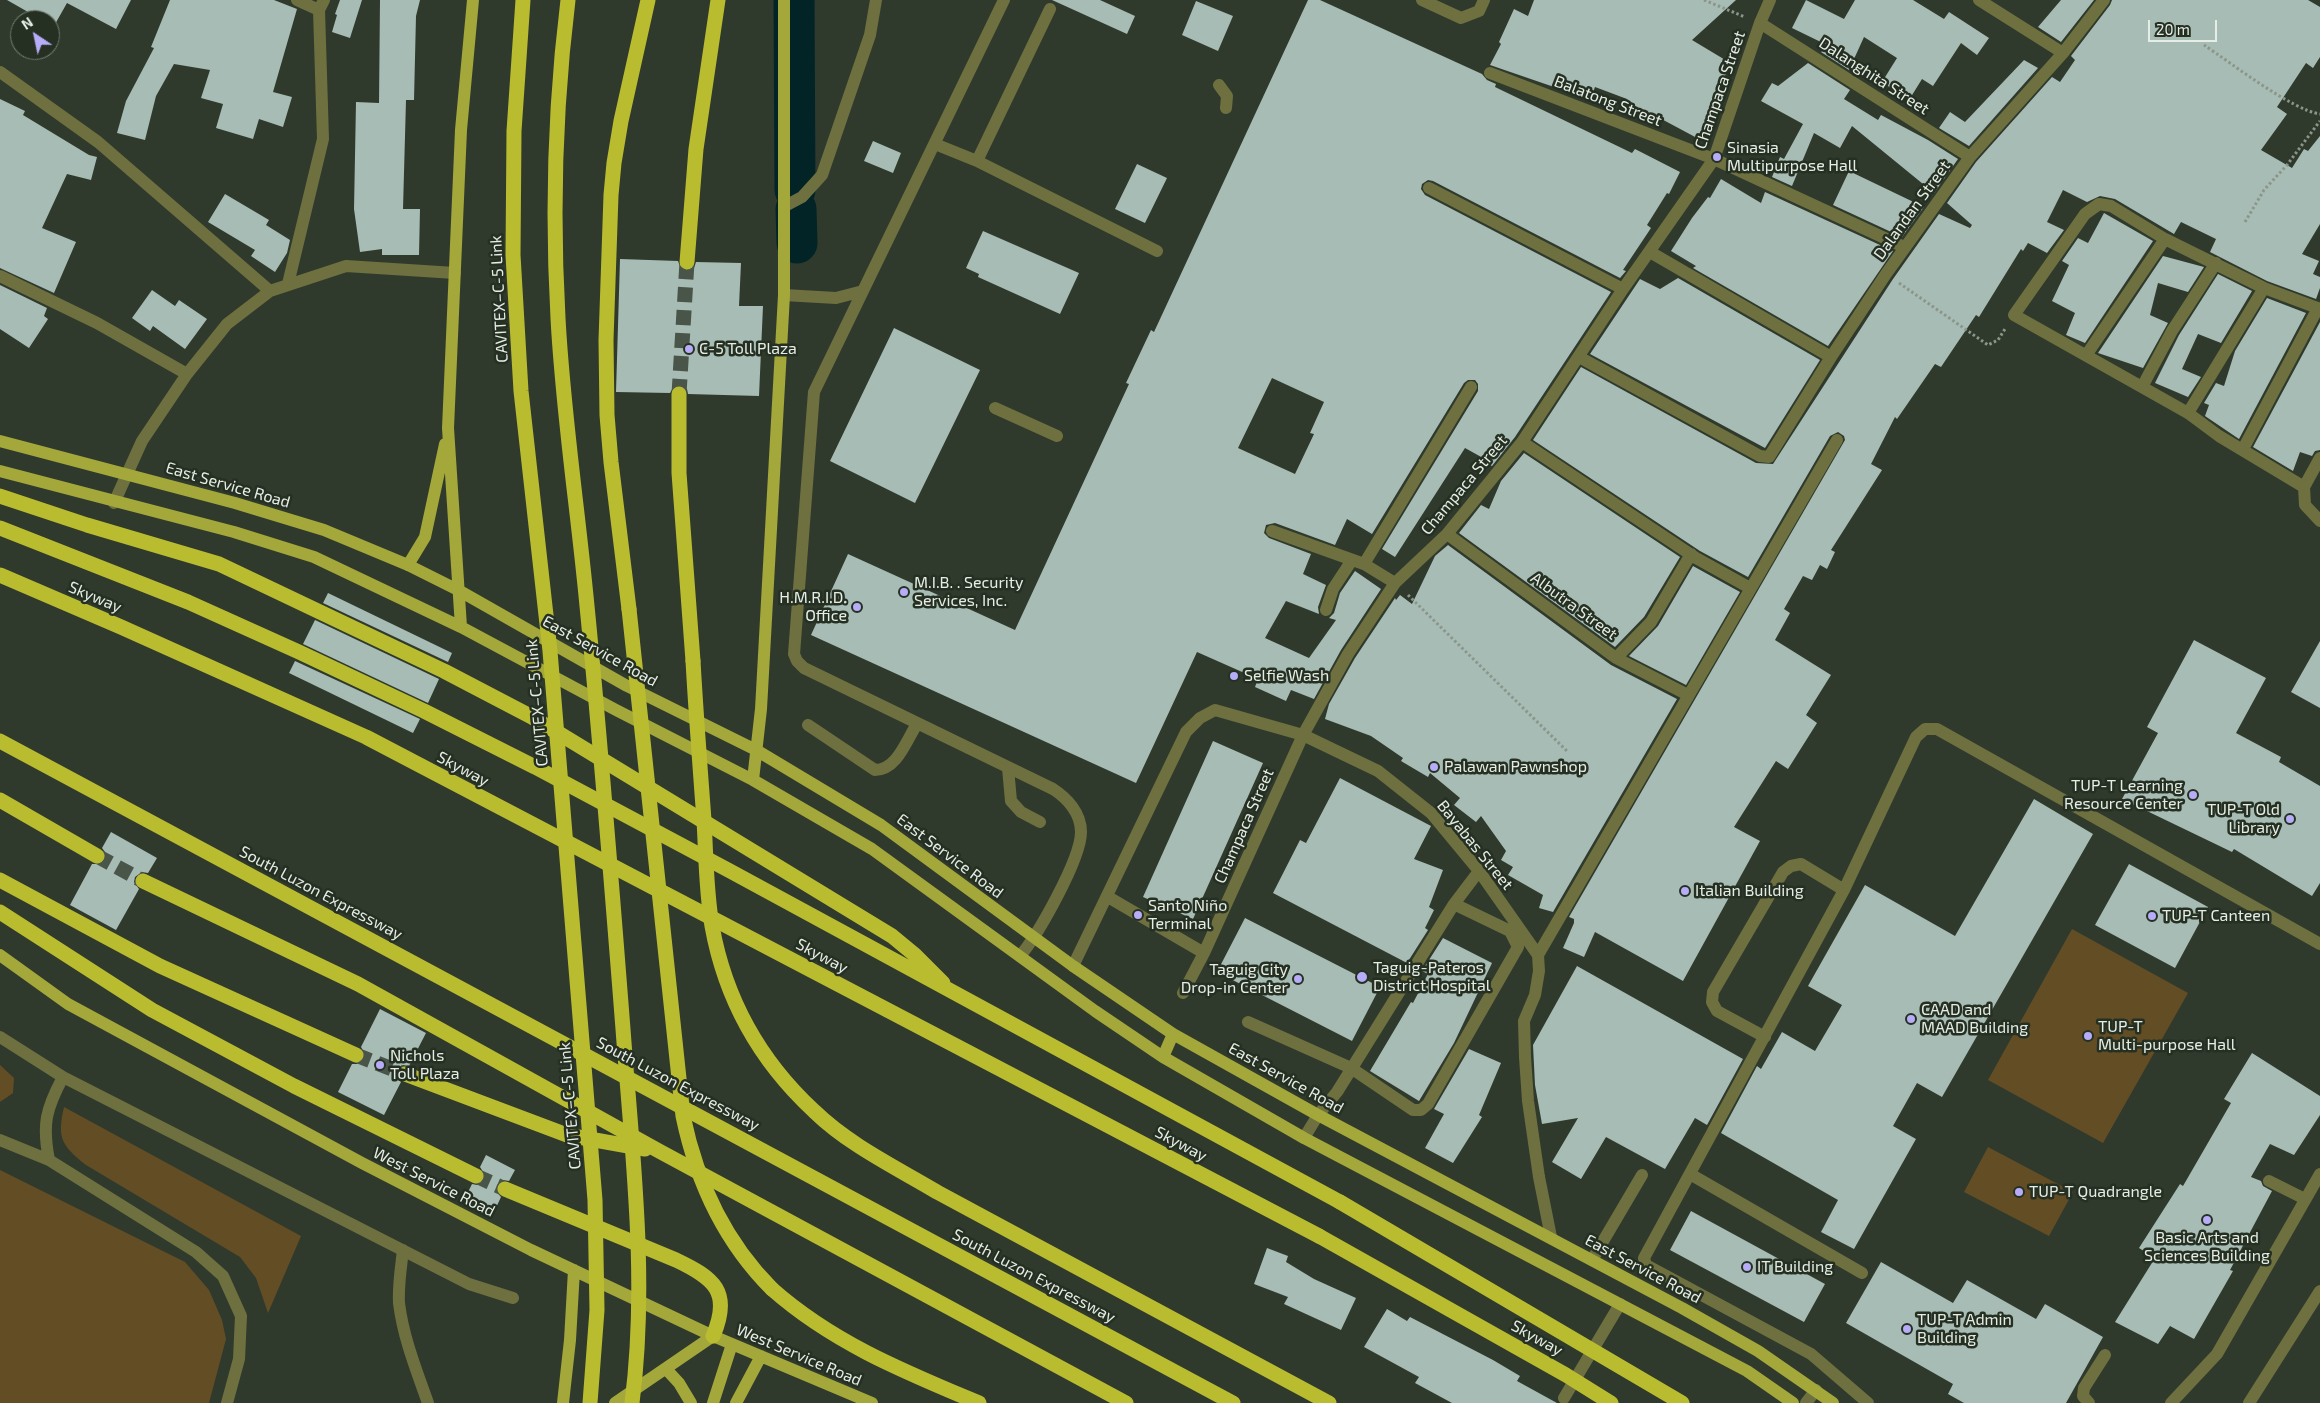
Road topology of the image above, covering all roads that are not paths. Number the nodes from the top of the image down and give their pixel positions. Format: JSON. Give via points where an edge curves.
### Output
{"nodes":[{"id":1,"x":297,"y":0,"type":"edge"},
{"id":2,"x":473,"y":0,"type":"edge"},
{"id":3,"x":523,"y":0,"type":"edge"},
{"id":4,"x":568,"y":0,"type":"edge"},
{"id":5,"x":648,"y":0,"type":"edge"},
{"id":6,"x":718,"y":0,"type":"edge"},
{"id":7,"x":784,"y":0,"type":"edge"},
{"id":8,"x":876,"y":0,"type":"edge"},
{"id":9,"x":1004,"y":0,"type":"edge"},
{"id":10,"x":1422,"y":0,"type":"edge"},
{"id":11,"x":1484,"y":0,"type":"edge"},
{"id":12,"x":1770,"y":0,"type":"edge"},
{"id":13,"x":1978,"y":0,"type":"edge"},
{"id":14,"x":2104,"y":0,"type":"edge"},
{"id":15,"x":321,"y":5,"type":"edge"},
{"id":16,"x":1050,"y":9,"type":"dead end"},
{"id":17,"x":1760,"y":23,"type":"junction"},
{"id":18,"x":2063,"y":52,"type":"junction"},
{"id":19,"x":0,"y":72,"type":"edge"},
{"id":20,"x":1490,"y":73,"type":"dead end"},
{"id":21,"x":1219,"y":85,"type":"dead end"},
{"id":22,"x":1226,"y":108,"type":"dead end"},
{"id":23,"x":935,"y":144,"type":"junction"},
{"id":24,"x":1970,"y":157,"type":"junction"},
{"id":25,"x":1714,"y":159,"type":"junction"},
{"id":26,"x":977,"y":161,"type":"junction"},
{"id":27,"x":1429,"y":188,"type":"dead end"},
{"id":28,"x":785,"y":206,"type":"junction"},
{"id":29,"x":2165,"y":239,"type":"junction"},
{"id":30,"x":1904,"y":247,"type":"junction"},
{"id":31,"x":1157,"y":251,"type":"dead end"},
{"id":32,"x":1650,"y":252,"type":"junction"},
{"id":33,"x":687,"y":262,"type":"tunnel mouth"},
{"id":34,"x":2216,"y":263,"type":"junction"},
{"id":35,"x":455,"y":273,"type":"junction"},
{"id":36,"x":0,"y":276,"type":"edge"},
{"id":37,"x":288,"y":284,"type":"junction"},
{"id":38,"x":2264,"y":288,"type":"junction"},
{"id":39,"x":1623,"y":289,"type":"junction"},
{"id":40,"x":863,"y":290,"type":"junction"},
{"id":41,"x":270,"y":291,"type":"junction"},
{"id":42,"x":784,"y":296,"type":"junction"},
{"id":43,"x":2319,"y":308,"type":"edge"},
{"id":44,"x":2087,"y":354,"type":"junction"},
{"id":45,"x":1578,"y":357,"type":"junction"},
{"id":46,"x":1831,"y":357,"type":"junction"},
{"id":47,"x":187,"y":374,"type":"junction"},
{"id":48,"x":1471,"y":387,"type":"dead end"},
{"id":49,"x":2142,"y":387,"type":"junction"},
{"id":50,"x":679,"y":394,"type":"tunnel mouth"},
{"id":51,"x":995,"y":408,"type":"dead end"},
{"id":52,"x":2188,"y":413,"type":"junction"},
{"id":53,"x":448,"y":428,"type":"junction"},
{"id":54,"x":1057,"y":436,"type":"dead end"},
{"id":55,"x":1837,"y":440,"type":"dead end"},
{"id":56,"x":0,"y":441,"type":"edge"},
{"id":57,"x":1522,"y":442,"type":"junction"},
{"id":58,"x":2243,"y":449,"type":"junction"},
{"id":59,"x":2320,"y":458,"type":"edge"},
{"id":60,"x":0,"y":471,"type":"edge"},
{"id":61,"x":126,"y":474,"type":"junction"},
{"id":62,"x":2304,"y":487,"type":"junction"},
{"id":63,"x":0,"y":496,"type":"edge"},
{"id":64,"x":114,"y":503,"type":"junction"},
{"id":65,"x":2320,"y":521,"type":"edge"},
{"id":66,"x":0,"y":528,"type":"edge"},
{"id":67,"x":1272,"y":531,"type":"dead end"},
{"id":68,"x":1447,"y":534,"type":"junction"},
{"id":69,"x":1691,"y":554,"type":"junction"},
{"id":70,"x":1358,"y":562,"type":"junction"},
{"id":71,"x":408,"y":565,"type":"junction"},
{"id":72,"x":0,"y":575,"type":"edge"},
{"id":73,"x":1395,"y":583,"type":"junction"},
{"id":74,"x":1750,"y":588,"type":"junction"},
{"id":75,"x":458,"y":590,"type":"junction"},
{"id":76,"x":1326,"y":610,"type":"dead end"},
{"id":77,"x":461,"y":627,"type":"junction"},
{"id":78,"x":1616,"y":658,"type":"junction"},
{"id":79,"x":1688,"y":695,"type":"junction"},
{"id":80,"x":917,"y":724,"type":"junction"},
{"id":81,"x":808,"y":725,"type":"dead end"},
{"id":82,"x":1303,"y":735,"type":"junction"},
{"id":83,"x":0,"y":741,"type":"edge"},
{"id":84,"x":756,"y":750,"type":"junction"},
{"id":85,"x":1008,"y":768,"type":"junction"},
{"id":86,"x":753,"y":780,"type":"junction"},
{"id":87,"x":0,"y":800,"type":"edge"},
{"id":88,"x":1040,"y":822,"type":"dead end"},
{"id":89,"x":97,"y":856,"type":"tunnel mouth"},
{"id":90,"x":1480,"y":871,"type":"junction"},
{"id":91,"x":0,"y":880,"type":"edge"},
{"id":92,"x":144,"y":881,"type":"tunnel mouth"},
{"id":93,"x":1844,"y":890,"type":"junction"},
{"id":94,"x":1108,"y":897,"type":"junction"},
{"id":95,"x":1454,"y":904,"type":"junction"},
{"id":96,"x":0,"y":912,"type":"edge"},
{"id":97,"x":1034,"y":939,"type":"junction"},
{"id":98,"x":2320,"y":944,"type":"edge"},
{"id":99,"x":1204,"y":954,"type":"junction"},
{"id":100,"x":0,"y":955,"type":"edge"},
{"id":101,"x":1538,"y":955,"type":"junction"},
{"id":102,"x":1020,"y":956,"type":"junction"},
{"id":103,"x":1073,"y":966,"type":"junction"},
{"id":104,"x":951,"y":992,"type":"junction"},
{"id":105,"x":1183,"y":993,"type":"dead end"},
{"id":106,"x":1248,"y":1022,"type":"dead end"},
{"id":107,"x":1174,"y":1034,"type":"junction"},
{"id":108,"x":0,"y":1037,"type":"edge"},
{"id":109,"x":1765,"y":1037,"type":"junction"},
{"id":110,"x":356,"y":1055,"type":"tunnel mouth"},
{"id":111,"x":1163,"y":1057,"type":"junction"},
{"id":112,"x":1351,"y":1068,"type":"junction"},
{"id":113,"x":404,"y":1074,"type":"tunnel mouth"},
{"id":114,"x":63,"y":1077,"type":"junction"},
{"id":115,"x":1318,"y":1115,"type":"junction"},
{"id":116,"x":1304,"y":1138,"type":"junction"},
{"id":117,"x":0,"y":1140,"type":"edge"},
{"id":118,"x":659,"y":1151,"type":"junction"},
{"id":119,"x":49,"y":1160,"type":"junction"},
{"id":120,"x":1690,"y":1174,"type":"junction"},
{"id":121,"x":2320,"y":1174,"type":"edge"},
{"id":122,"x":1642,"y":1175,"type":"dead end"},
{"id":123,"x":476,"y":1176,"type":"tunnel mouth"},
{"id":124,"x":2269,"y":1181,"type":"dead end"},
{"id":125,"x":505,"y":1189,"type":"tunnel mouth"},
{"id":126,"x":2305,"y":1199,"type":"junction"},
{"id":127,"x":1551,"y":1237,"type":"junction"},
{"id":128,"x":403,"y":1250,"type":"junction"},
{"id":129,"x":1592,"y":1260,"type":"junction"},
{"id":130,"x":574,"y":1270,"type":"junction"},
{"id":131,"x":1862,"y":1274,"type":"dead end"},
{"id":132,"x":2320,"y":1291,"type":"edge"},
{"id":133,"x":513,"y":1298,"type":"dead end"},
{"id":134,"x":1620,"y":1304,"type":"junction"},
{"id":135,"x":712,"y":1336,"type":"junction"},
{"id":136,"x":732,"y":1344,"type":"junction"},
{"id":137,"x":2105,"y":1355,"type":"dead end"},
{"id":138,"x":762,"y":1356,"type":"junction"},
{"id":139,"x":666,"y":1369,"type":"junction"},
{"id":140,"x":1816,"y":1390,"type":"junction"},
{"id":141,"x":1564,"y":1398,"type":"dead end"},
{"id":142,"x":851,"y":1399,"type":"edge"},
{"id":143,"x":227,"y":1403,"type":"edge"},
{"id":144,"x":428,"y":1403,"type":"edge"},
{"id":145,"x":563,"y":1403,"type":"edge"},
{"id":146,"x":590,"y":1403,"type":"edge"},
{"id":147,"x":615,"y":1403,"type":"edge"},
{"id":148,"x":632,"y":1403,"type":"edge"},
{"id":149,"x":691,"y":1403,"type":"edge"},
{"id":150,"x":713,"y":1403,"type":"edge"},
{"id":151,"x":736,"y":1403,"type":"edge"},
{"id":152,"x":872,"y":1403,"type":"edge"},
{"id":153,"x":979,"y":1403,"type":"edge"},
{"id":154,"x":1126,"y":1403,"type":"edge"},
{"id":155,"x":1233,"y":1403,"type":"edge"},
{"id":156,"x":1329,"y":1403,"type":"edge"},
{"id":157,"x":1611,"y":1403,"type":"edge"},
{"id":158,"x":1682,"y":1403,"type":"edge"},
{"id":159,"x":1793,"y":1403,"type":"edge"},
{"id":160,"x":1806,"y":1403,"type":"edge"},
{"id":161,"x":1832,"y":1403,"type":"edge"},
{"id":162,"x":1868,"y":1403,"type":"edge"},
{"id":163,"x":2089,"y":1403,"type":"edge"},
{"id":164,"x":2171,"y":1403,"type":"edge"},
{"id":165,"x":2249,"y":1403,"type":"edge"}],
"edges":[{"from":1,"to":15,"type":"street"},
{"from":2,"to":35,"type":"main road","via":[[461,130]]},
{"from":3,"to":146,"type":"highway","name":"CAVITEX–C-5 Link","bridge":true,"via":[[512,169],[514,271],[521,391],[550,651],[596,1200],[598,1310]]},
{"from":4,"to":148,"type":"highway","bridge":true,"via":[[556,160],[556,279],[561,365],[597,715],[634,1177],[638,1285],[637,1359]]},
{"from":5,"to":153,"type":"highway","bridge":true,"via":[[621,121],[610,195],[606,331],[608,434],[679,1090],[689,1141],[710,1202],[722,1226],[744,1258],[772,1289],[827,1331],[868,1355]]},
{"from":6,"to":33,"type":"highway","via":[[695,158]]},
{"from":7,"to":28,"type":"main road"},
{"from":8,"to":28,"type":"street","via":[[870,35],[822,174],[802,197]]},
{"from":9,"to":23,"type":"street"},
{"from":10,"to":11,"type":"street","via":[[1461,18],[1479,11]]},
{"from":12,"to":17,"type":"street","name":"Champaca Street"},
{"from":13,"to":18,"type":"street"},
{"from":14,"to":18,"type":"street","name":"Dalandan Street"},
{"from":15,"to":37,"type":"street","via":[[323,139]]},
{"from":16,"to":26,"type":"street"},
{"from":17,"to":24,"type":"street","name":"Dalanghita Street"},
{"from":17,"to":25,"type":"street","name":"Champaca Street"},
{"from":18,"to":24,"type":"street","name":"Dalandan Street"},
{"from":19,"to":41,"type":"street","via":[[98,142]]},
{"from":20,"to":25,"type":"street","name":"Balatong Street"},
{"from":21,"to":22,"type":"street","via":[[1227,96]]},
{"from":23,"to":26,"type":"street"},
{"from":23,"to":40,"type":"street"},
{"from":24,"to":30,"type":"street","name":"Dalandan Street"},
{"from":25,"to":30,"type":"street","name":"Balatong Street"},
{"from":25,"to":32,"type":"street","name":"Champaca Street"},
{"from":26,"to":31,"type":"street"},
{"from":27,"to":39,"type":"street"},
{"from":28,"to":42,"type":"main road"},
{"from":29,"to":34,"type":"street"},
{"from":29,"to":44,"type":"street"},
{"from":29,"to":44,"type":"street","via":[[2111,206],[2099,204],[2085,214],[2014,315]]},
{"from":30,"to":46,"type":"street","name":"Dalandan Street"},
{"from":32,"to":39,"type":"street","name":"Champaca Street"},
{"from":32,"to":46,"type":"street"},
{"from":34,"to":38,"type":"street"},
{"from":34,"to":49,"type":"street","via":[[2172,331]]},
{"from":35,"to":37,"type":"street","via":[[346,266]]},
{"from":35,"to":53,"type":"main road"},
{"from":36,"to":47,"type":"street","via":[[97,323]]},
{"from":37,"to":41,"type":"street"},
{"from":38,"to":43,"type":"street"},
{"from":38,"to":52,"type":"street"},
{"from":39,"to":45,"type":"street","name":"Champaca Street"},
{"from":40,"to":42,"type":"street","via":[[836,298]]},
{"from":40,"to":80,"type":"street","via":[[814,392],[794,654],[804,668]]},
{"from":41,"to":47,"type":"street","via":[[228,324]]},
{"from":42,"to":84,"type":"main road","via":[[762,700]]},
{"from":43,"to":58,"type":"street"},
{"from":44,"to":49,"type":"street"},
{"from":45,"to":46,"type":"street","name":"Dalandan Street","via":[[1760,456],[1769,457]]},
{"from":45,"to":57,"type":"street","name":"Champaca Street"},
{"from":47,"to":61,"type":"street","via":[[142,441]]},
{"from":48,"to":70,"type":"street"},
{"from":49,"to":52,"type":"street"},
{"from":50,"to":156,"type":"highway","bridge":true,"via":[[679,473],[709,898],[717,947],[741,1016],[761,1051],[814,1112],[882,1160]]},
{"from":51,"to":54,"type":"street"},
{"from":52,"to":58,"type":"street"},
{"from":53,"to":71,"type":"main road","via":[[425,538]]},
{"from":53,"to":75,"type":"main road"},
{"from":55,"to":74,"type":"street"},
{"from":56,"to":61,"type":"main road","name":"East Service Road"},
{"from":57,"to":68,"type":"street","name":"Champaca Street"},
{"from":57,"to":69,"type":"street"},
{"from":58,"to":62,"type":"street"},
{"from":59,"to":62,"type":"street"},
{"from":60,"to":64,"type":"main road"},
{"from":61,"to":64,"type":"street"},
{"from":61,"to":71,"type":"main road","name":"East Service Road","via":[[324,530]]},
{"from":62,"to":65,"type":"street","via":[[2305,505]]},
{"from":63,"to":104,"type":"highway","name":"Skyway","via":[[219,564],[532,717],[892,936]]},
{"from":64,"to":77,"type":"main road","via":[[234,532],[314,557]]},
{"from":66,"to":104,"type":"highway","name":"Skyway","via":[[188,602],[424,711],[535,767]]},
{"from":67,"to":70,"type":"street"},
{"from":68,"to":73,"type":"street","name":"Champaca Street"},
{"from":68,"to":78,"type":"street","name":"Albutra Street"},
{"from":69,"to":74,"type":"street"},
{"from":69,"to":78,"type":"street","via":[[1651,622]]},
{"from":70,"to":73,"type":"street"},
{"from":70,"to":76,"type":"street","via":[[1333,589]]},
{"from":71,"to":75,"type":"main road","name":"East Service Road"},
{"from":72,"to":157,"type":"highway","name":"Skyway","bridge":true,"via":[[366,738],[1319,1236]]},
{"from":73,"to":82,"type":"street","name":"Champaca Street","via":[[1348,654]]},
{"from":74,"to":79,"type":"street"},
{"from":75,"to":77,"type":"main road"},
{"from":75,"to":84,"type":"main road","name":"East Service Road","via":[[627,686]]},
{"from":77,"to":86,"type":"main road"},
{"from":78,"to":79,"type":"street","name":"Albutra Street"},
{"from":79,"to":101,"type":"street"},
{"from":80,"to":81,"type":"street","via":[[891,766],[883,770],[875,770]]},
{"from":80,"to":85,"type":"street"},
{"from":82,"to":90,"type":"street","name":"Bayabas Street","via":[[1378,771],[1431,812]]},
{"from":82,"to":94,"type":"street","name":"Bayabas Street","via":[[1215,710],[1200,718],[1186,732]]},
{"from":82,"to":99,"type":"street","name":"Champaca Street"},
{"from":83,"to":155,"type":"highway","name":"South Luzon Expressway"},
{"from":84,"to":86,"type":"main road"},
{"from":84,"to":97,"type":"main road","name":"East Service Road","via":[[881,825]]},
{"from":85,"to":88,"type":"street","via":[[1010,802]]},
{"from":85,"to":97,"type":"street","via":[[1068,799],[1082,832],[1073,864]]},
{"from":86,"to":102,"type":"main road","via":[[872,849]]},
{"from":87,"to":89,"type":"highway"},
{"from":90,"to":95,"type":"street"},
{"from":90,"to":101,"type":"street","name":"Bayabas Street"},
{"from":91,"to":110,"type":"highway","via":[[160,966]]},
{"from":92,"to":118,"type":"highway","via":[[358,984]]},
{"from":93,"to":98,"type":"street","via":[[1916,737],[1925,729],[1937,728]]},
{"from":93,"to":109,"type":"street"},
{"from":93,"to":109,"type":"street","via":[[1801,864],[1783,872],[1714,992],[1712,1002],[1718,1011]]},
{"from":94,"to":99,"type":"street"},
{"from":94,"to":103,"type":"street","name":"Bayabas Street"},
{"from":95,"to":112,"type":"street"},
{"from":95,"to":112,"type":"street","via":[[1510,931],[1518,947],[1428,1104],[1421,1110],[1413,1110]]},
{"from":96,"to":123,"type":"highway","via":[[152,1010],[294,1086]]},
{"from":97,"to":102,"type":"street"},
{"from":97,"to":103,"type":"main road","name":"East Service Road"},
{"from":99,"to":105,"type":"street","name":"Champaca Street"},
{"from":100,"to":130,"type":"main road","name":"West Service Road","via":[[68,1004],[362,1163]]},
{"from":101,"to":127,"type":"street","via":[[1535,995],[1524,1022],[1525,1056],[1528,1101]]},
{"from":102,"to":111,"type":"main road"},
{"from":103,"to":107,"type":"main road","name":"East Service Road"},
{"from":104,"to":158,"type":"highway","name":"Skyway","bridge":true,"via":[[1340,1202]]},
{"from":106,"to":112,"type":"street"},
{"from":107,"to":111,"type":"main road"},
{"from":107,"to":115,"type":"main road","name":"East Service Road"},
{"from":108,"to":114,"type":"street"},
{"from":109,"to":120,"type":"street"},
{"from":111,"to":116,"type":"main road"},
{"from":112,"to":115,"type":"street"},
{"from":113,"to":118,"type":"highway","via":[[566,1135]]},
{"from":114,"to":119,"type":"street","via":[[47,1114],[44,1135]]},
{"from":114,"to":128,"type":"street"},
{"from":115,"to":116,"type":"street"},
{"from":115,"to":127,"type":"main road","name":"East Service Road"},
{"from":116,"to":134,"type":"main road"},
{"from":117,"to":119,"type":"street"},
{"from":118,"to":154,"type":"highway"},
{"from":119,"to":143,"type":"street","via":[[196,1252],[223,1276],[240,1316],[239,1358]]},
{"from":120,"to":131,"type":"street"},
{"from":120,"to":162,"type":"street","via":[[1647,1251],[1646,1265],[1811,1354]]},
{"from":121,"to":126,"type":"street"},
{"from":122,"to":129,"type":"street"},
{"from":124,"to":126,"type":"street"},
{"from":125,"to":135,"type":"highway","via":[[699,1272],[716,1287],[720,1296],[720,1315]]},
{"from":126,"to":164,"type":"street","via":[[2217,1354]]},
{"from":127,"to":129,"type":"main road","name":"East Service Road"},
{"from":128,"to":133,"type":"street","via":[[469,1284]]},
{"from":128,"to":144,"type":"street","via":[[400,1304],[408,1342]]},
{"from":129,"to":140,"type":"main road","name":"East Service Road","via":[[1750,1346]]},
{"from":130,"to":135,"type":"main road","name":"West Service Road"},
{"from":130,"to":145,"type":"main road"},
{"from":132,"to":165,"type":"street"},
{"from":134,"to":141,"type":"street"},
{"from":134,"to":159,"type":"main road","via":[[1747,1372]]},
{"from":135,"to":136,"type":"main road","name":"West Service Road"},
{"from":135,"to":139,"type":"main road"},
{"from":136,"to":138,"type":"main road","name":"West Service Road"},
{"from":136,"to":150,"type":"main road"},
{"from":137,"to":163,"type":"street","via":[[2084,1388],[2083,1396]]},
{"from":138,"to":142,"type":"main road","name":"West Service Road"},
{"from":138,"to":151,"type":"main road"},
{"from":139,"to":147,"type":"main road"},
{"from":139,"to":149,"type":"main road"},
{"from":140,"to":160,"type":"street"},
{"from":140,"to":161,"type":"main road","name":"East Service Road"},
{"from":142,"to":152,"type":"main road","name":"West Service Road"}]}
